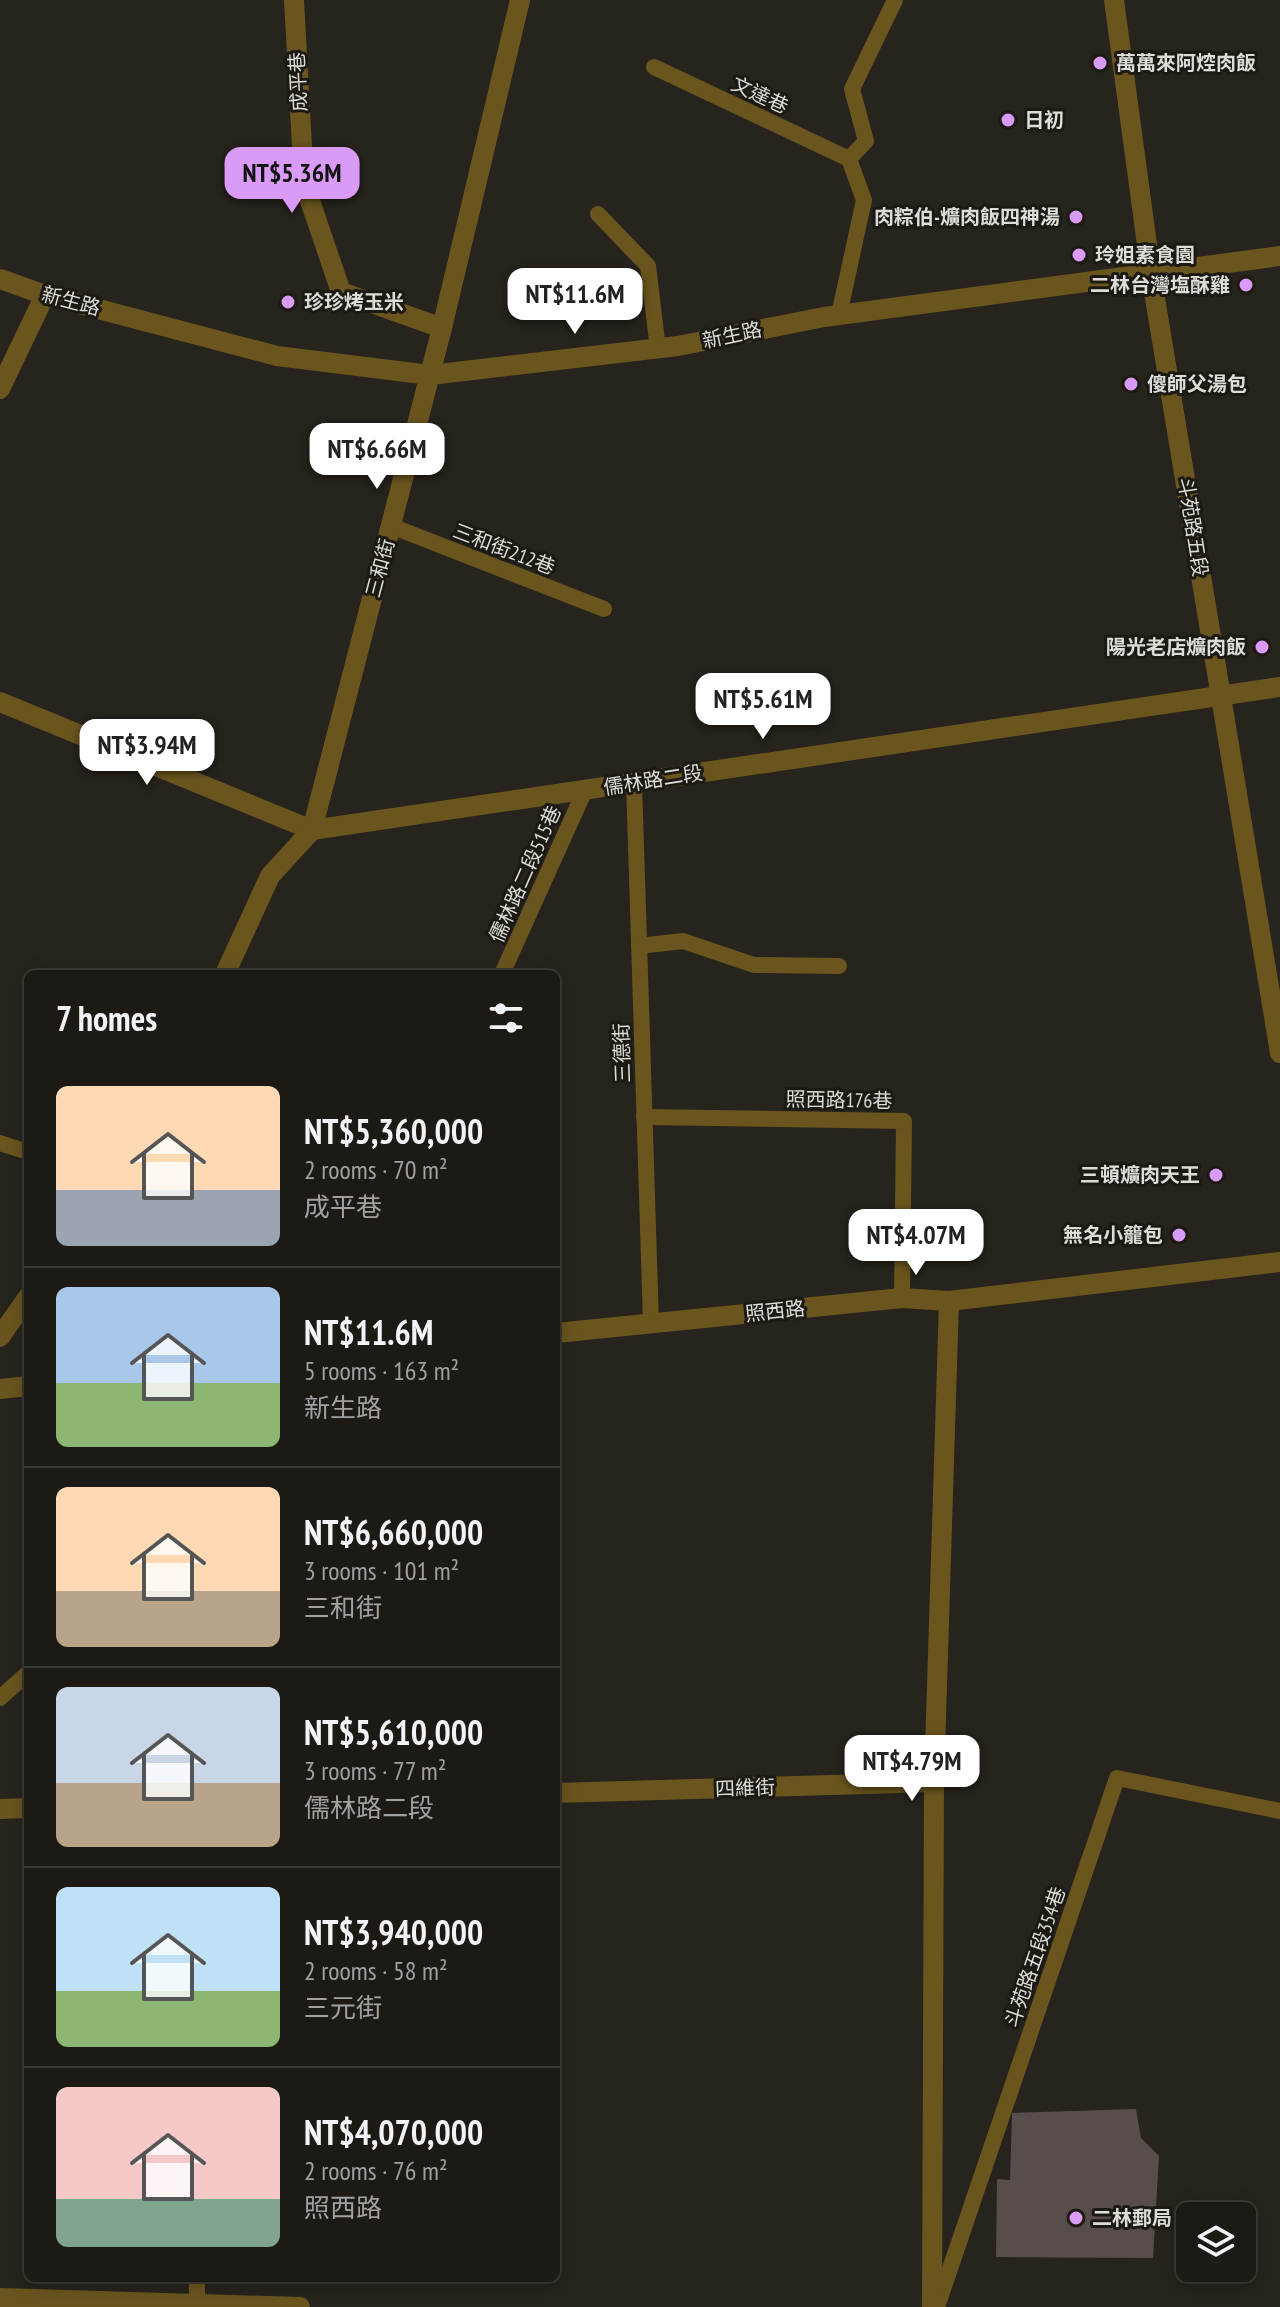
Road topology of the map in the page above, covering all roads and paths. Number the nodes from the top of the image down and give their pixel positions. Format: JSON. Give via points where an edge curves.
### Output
{"nodes":[{"id":1,"x":294,"y":0,"type":"edge"},
{"id":2,"x":520,"y":0,"type":"edge"},
{"id":3,"x":895,"y":0,"type":"edge"},
{"id":4,"x":1114,"y":0,"type":"edge"},
{"id":5,"x":654,"y":67,"type":"dead end"},
{"id":6,"x":849,"y":159,"type":"junction"},
{"id":7,"x":598,"y":214,"type":"dead end"},
{"id":8,"x":1280,"y":256,"type":"edge"},
{"id":9,"x":1151,"y":274,"type":"junction"},
{"id":10,"x":0,"y":279,"type":"edge"},
{"id":11,"x":45,"y":295,"type":"junction"},
{"id":12,"x":839,"y":315,"type":"junction"},
{"id":13,"x":442,"y":328,"type":"junction"},
{"id":14,"x":658,"y":349,"type":"junction"},
{"id":15,"x":430,"y":375,"type":"junction"},
{"id":16,"x":0,"y":389,"type":"edge"},
{"id":17,"x":391,"y":526,"type":"junction"},
{"id":18,"x":604,"y":609,"type":"dead end"},
{"id":19,"x":1280,"y":687,"type":"edge"},
{"id":20,"x":1221,"y":695,"type":"junction"},
{"id":21,"x":0,"y":702,"type":"edge"},
{"id":22,"x":634,"y":782,"type":"junction"},
{"id":23,"x":585,"y":790,"type":"junction"},
{"id":24,"x":312,"y":830,"type":"junction"},
{"id":25,"x":639,"y":946,"type":"junction"},
{"id":26,"x":839,"y":966,"type":"dead end"},
{"id":27,"x":227,"y":970,"type":"edge"},
{"id":28,"x":504,"y":970,"type":"edge"},
{"id":29,"x":1280,"y":1053,"type":"edge"},
{"id":30,"x":644,"y":1117,"type":"junction"},
{"id":31,"x":0,"y":1143,"type":"edge"},
{"id":32,"x":24,"y":1151,"type":"edge"},
{"id":33,"x":1280,"y":1262,"type":"edge"},
{"id":34,"x":902,"y":1298,"type":"junction"},
{"id":35,"x":949,"y":1301,"type":"junction"},
{"id":36,"x":24,"y":1303,"type":"edge"},
{"id":37,"x":651,"y":1323,"type":"junction"},
{"id":38,"x":560,"y":1333,"type":"edge"},
{"id":39,"x":0,"y":1337,"type":"edge"},
{"id":40,"x":24,"y":1386,"type":"edge"},
{"id":41,"x":0,"y":1389,"type":"edge"},
{"id":42,"x":24,"y":1677,"type":"edge"},
{"id":43,"x":0,"y":1698,"type":"edge"},
{"id":44,"x":934,"y":1782,"type":"junction"},
{"id":45,"x":560,"y":1793,"type":"edge"},
{"id":46,"x":24,"y":1808,"type":"edge"},
{"id":47,"x":0,"y":1809,"type":"edge"},
{"id":48,"x":1280,"y":1811,"type":"edge"},
{"id":49,"x":197,"y":2282,"type":"edge"},
{"id":50,"x":0,"y":2298,"type":"edge"},
{"id":51,"x":197,"y":2303,"type":"junction"},
{"id":52,"x":136,"y":2304,"type":"edge"},
{"id":53,"x":300,"y":2307,"type":"edge"},
{"id":54,"x":934,"y":2307,"type":"edge"}],
"edges":[{"from":1,"to":13,"type":"street","name":"成平巷","via":[[304,183],[341,292]]},
{"from":2,"to":13,"type":"street","name":"三和街"},
{"from":3,"to":6,"type":"lane","via":[[852,89],[866,141]]},
{"from":4,"to":9,"type":"street","name":"斗苑路五段"},
{"from":5,"to":6,"type":"lane","name":"文達巷"},
{"from":6,"to":12,"type":"lane","via":[[864,200]]},
{"from":7,"to":14,"type":"lane","via":[[648,266]]},
{"from":8,"to":9,"type":"street","name":"新生路"},
{"from":9,"to":12,"type":"street","name":"新生路"},
{"from":9,"to":20,"type":"street","name":"斗苑路五段"},
{"from":10,"to":11,"type":"street","name":"新生路"},
{"from":11,"to":15,"type":"street","name":"新生路","via":[[277,356]]},
{"from":11,"to":16,"type":"street"},
{"from":12,"to":14,"type":"street","name":"新生路"},
{"from":13,"to":15,"type":"street","name":"三和街"},
{"from":14,"to":15,"type":"street","name":"新生路"},
{"from":15,"to":17,"type":"street","name":"三和街"},
{"from":17,"to":18,"type":"lane","name":"三和街212巷"},
{"from":17,"to":24,"type":"street","name":"三和街"},
{"from":19,"to":20,"type":"street","name":"儒林路二段"},
{"from":20,"to":22,"type":"street","name":"儒林路二段"},
{"from":20,"to":29,"type":"street","name":"斗苑路五段"},
{"from":21,"to":24,"type":"street"},
{"from":22,"to":23,"type":"street","name":"儒林路二段"},
{"from":22,"to":25,"type":"lane","name":"三德街"},
{"from":23,"to":24,"type":"street","name":"儒林路二段"},
{"from":23,"to":28,"type":"lane","name":"儒林路二段515巷"},
{"from":24,"to":27,"type":"street","name":"三和街","via":[[270,876]]},
{"from":25,"to":26,"type":"lane","via":[[683,941],[754,965]]},
{"from":25,"to":30,"type":"lane","name":"三德街"},
{"from":30,"to":34,"type":"lane","name":"照西路176巷","via":[[904,1121]]},
{"from":30,"to":37,"type":"lane","name":"三德街"},
{"from":31,"to":32,"type":"lane"},
{"from":33,"to":35,"type":"street","name":"照西路"},
{"from":34,"to":35,"type":"street","name":"照西路"},
{"from":34,"to":37,"type":"street","name":"照西路"},
{"from":35,"to":44,"type":"street"},
{"from":36,"to":39,"type":"street"},
{"from":37,"to":38,"type":"street","name":"照西路"},
{"from":40,"to":41,"type":"street"},
{"from":42,"to":43,"type":"lane"},
{"from":44,"to":45,"type":"street","name":"四維街"},
{"from":44,"to":54,"type":"street"},
{"from":46,"to":47,"type":"street"},
{"from":48,"to":54,"type":"lane","name":"斗苑路五段354巷","via":[[1117,1778]]},
{"from":49,"to":51,"type":"lane"},
{"from":50,"to":52,"type":"street"},
{"from":51,"to":52,"type":"street"},
{"from":51,"to":53,"type":"street"}]}
